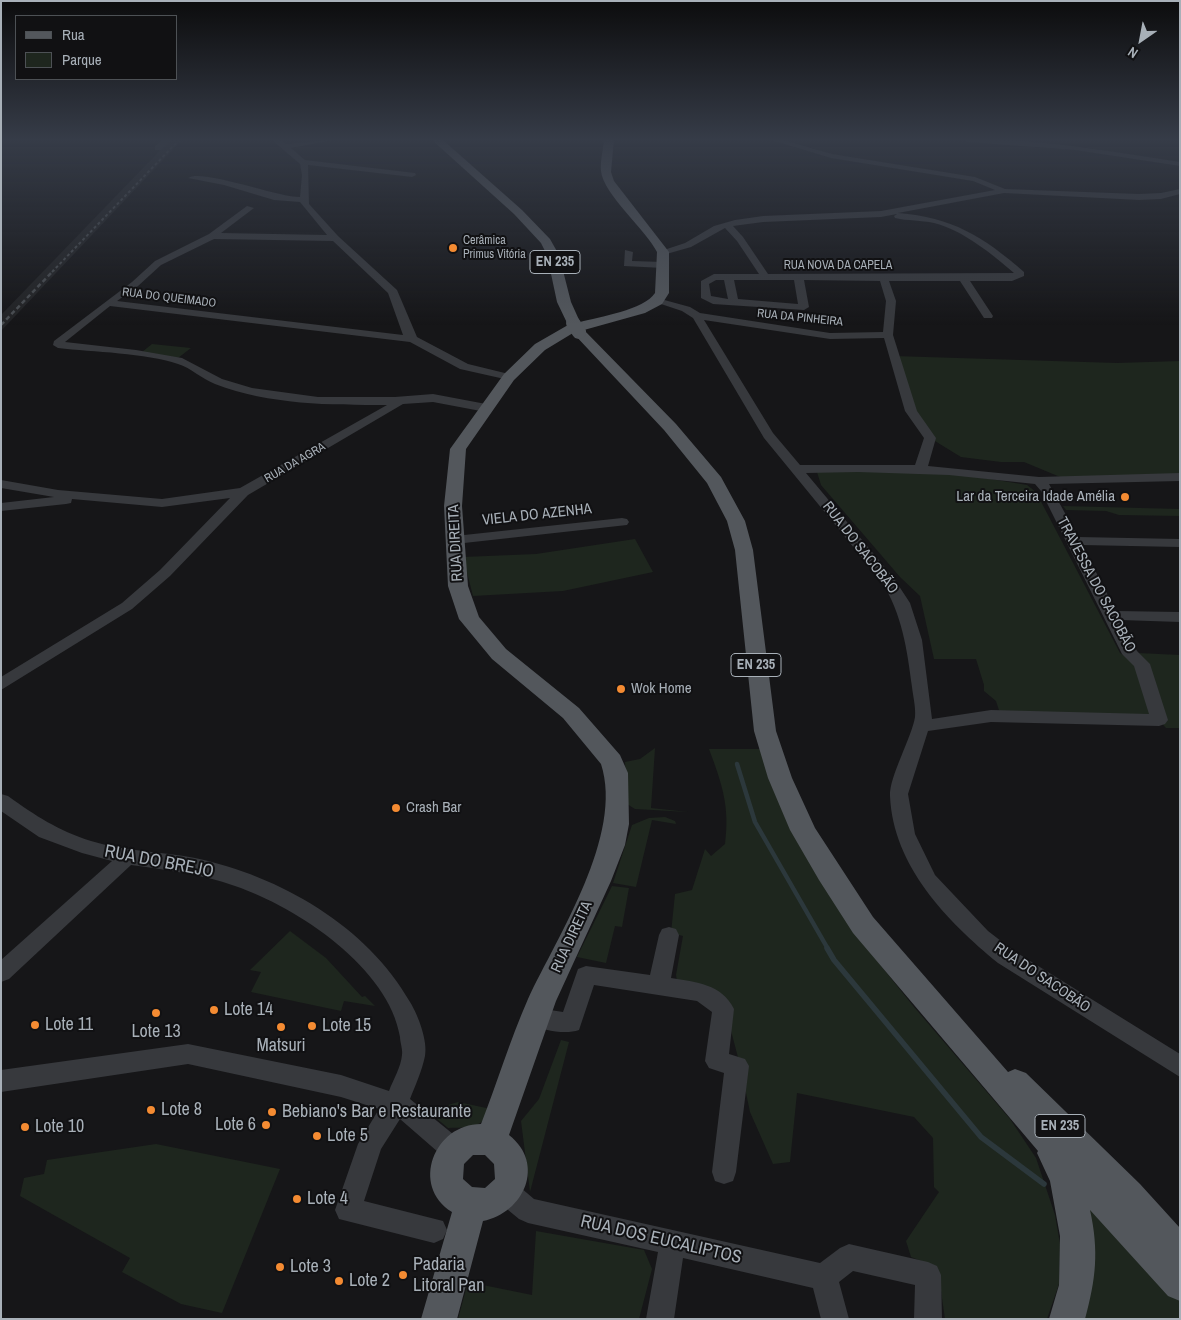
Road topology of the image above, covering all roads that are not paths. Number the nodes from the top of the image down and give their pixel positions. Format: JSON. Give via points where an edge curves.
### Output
{"nodes":[{"id":1,"x":304,"y":202,"type":"edge"},
{"id":2,"x":506,"y":202,"type":"edge"},
{"id":3,"x":623,"y":202,"type":"edge"},
{"id":4,"x":947,"y":202,"type":"edge"},
{"id":5,"x":250,"y":208,"type":"dead end"},
{"id":6,"x":881,"y":214,"type":"junction"},
{"id":7,"x":726,"y":225,"type":"junction"},
{"id":8,"x":212,"y":236,"type":"junction"},
{"id":9,"x":335,"y":238,"type":"junction"},
{"id":10,"x":628,"y":252,"type":"dead end"},
{"id":11,"x":663,"y":259,"type":"junction"},
{"id":12,"x":728,"y":277,"type":"junction"},
{"id":13,"x":766,"y":278,"type":"junction"},
{"id":14,"x":799,"y":278,"type":"junction"},
{"id":15,"x":963,"y":278,"type":"junction"},
{"id":16,"x":884,"y":279,"type":"junction"},
{"id":17,"x":656,"y":301,"type":"junction"},
{"id":18,"x":734,"y":302,"type":"junction"},
{"id":19,"x":108,"y":303,"type":"junction"},
{"id":20,"x":697,"y":316,"type":"junction"},
{"id":21,"x":988,"y":316,"type":"dead end"},
{"id":22,"x":888,"y":335,"type":"junction"},
{"id":23,"x":413,"y":339,"type":"junction"},
{"id":24,"x":509,"y":376,"type":"junction"},
{"id":25,"x":395,"y":401,"type":"junction"},
{"id":26,"x":486,"y":408,"type":"junction"},
{"id":27,"x":798,"y":469,"type":"junction"},
{"id":28,"x":920,"y":471,"type":"junction"},
{"id":29,"x":1180,"y":477,"type":"edge"},
{"id":30,"x":1,"y":479,"type":"edge"},
{"id":31,"x":1039,"y":481,"type":"junction"},
{"id":32,"x":1,"y":484,"type":"edge"},
{"id":33,"x":243,"y":492,"type":"junction"},
{"id":34,"x":90,"y":496,"type":"junction"},
{"id":35,"x":1,"y":507,"type":"edge"},
{"id":36,"x":622,"y":522,"type":"dead end"},
{"id":37,"x":455,"y":540,"type":"junction"},
{"id":38,"x":1072,"y":541,"type":"junction"},
{"id":39,"x":1180,"y":543,"type":"edge"},
{"id":40,"x":1110,"y":615,"type":"junction"},
{"id":41,"x":1180,"y":617,"type":"edge"},
{"id":42,"x":1,"y":685,"type":"edge"},
{"id":43,"x":920,"y":726,"type":"junction"},
{"id":44,"x":1,"y":801,"type":"edge"},
{"id":45,"x":127,"y":857,"type":"junction"},
{"id":46,"x":669,"y":936,"type":"dead end"},
{"id":47,"x":1,"y":973,"type":"edge"},
{"id":48,"x":659,"y":987,"type":"junction"},
{"id":49,"x":932,"y":1006,"type":"junction"},
{"id":50,"x":536,"y":1018,"type":"junction"},
{"id":51,"x":1180,"y":1067,"type":"edge"},
{"id":52,"x":1,"y":1081,"type":"edge"},
{"id":53,"x":1012,"y":1099,"type":"junction"},
{"id":54,"x":396,"y":1104,"type":"junction"},
{"id":55,"x":492,"y":1141,"type":"junction"},
{"id":56,"x":456,"y":1151,"type":"junction"},
{"id":57,"x":724,"y":1172,"type":"dead end"},
{"id":58,"x":504,"y":1191,"type":"junction"},
{"id":59,"x":471,"y":1204,"type":"junction"},
{"id":60,"x":434,"y":1230,"type":"dead end"},
{"id":61,"x":673,"y":1242,"type":"junction"},
{"id":62,"x":1180,"y":1254,"type":"edge"},
{"id":63,"x":824,"y":1276,"type":"junction"},
{"id":64,"x":1180,"y":1284,"type":"edge"},
{"id":65,"x":439,"y":1319,"type":"edge"},
{"id":66,"x":660,"y":1319,"type":"edge"},
{"id":67,"x":836,"y":1319,"type":"edge"},
{"id":68,"x":928,"y":1319,"type":"edge"},
{"id":69,"x":1067,"y":1319,"type":"edge"}],
"edges":[{"from":1,"to":9,"type":"street"},
{"from":2,"to":49,"type":"main road","number":"EN 235","via":[[546,242],[553,255],[564,302],[576,328],[670,427],[715,480],[736,521],[744,550],[765,731],[780,778],[803,830],[862,925]]},
{"from":3,"to":11,"type":"main road"},
{"from":4,"to":6,"type":"street"},
{"from":5,"to":8,"type":"street"},
{"from":6,"to":7,"type":"street"},
{"from":6,"to":15,"type":"street","name":"RUA NOVA DA CAPELA","via":[[945,224],[1021,274]]},
{"from":7,"to":11,"type":"street"},
{"from":7,"to":13,"type":"street","via":[[740,239]]},
{"from":8,"to":9,"type":"street","name":"RUA DO QUEIMADO"},
{"from":8,"to":19,"type":"street","name":"RUA DO QUEIMADO","via":[[158,263]]},
{"from":9,"to":23,"type":"street","via":[[393,292]]},
{"from":10,"to":11,"type":"street","via":[[627,264]]},
{"from":11,"to":17,"type":"main road","via":[[664,283]]},
{"from":12,"to":13,"type":"street","name":"RUA NOVA DA CAPELA"},
{"from":12,"to":18,"type":"street"},
{"from":12,"to":18,"type":"street","name":"RUA NOVA DA CAPELA","via":[[714,277],[704,283],[706,298]]},
{"from":13,"to":14,"type":"street","name":"RUA NOVA DA CAPELA"},
{"from":14,"to":16,"type":"street","name":"RUA NOVA DA CAPELA"},
{"from":14,"to":18,"type":"street","via":[[804,307]]},
{"from":15,"to":16,"type":"street","name":"RUA NOVA DA CAPELA"},
{"from":15,"to":21,"type":"street"},
{"from":16,"to":22,"type":"street","via":[[891,301]]},
{"from":17,"to":20,"type":"street","name":"RUA DA PINHEIRA","via":[[686,309]]},
{"from":17,"to":24,"type":"main road","name":"RUA DIREITA","via":[[621,316],[567,330],[540,347]]},
{"from":19,"to":23,"type":"street","name":"RUA DO QUEIMADO"},
{"from":19,"to":25,"type":"street","via":[[58,345],[182,361],[218,381],[251,391],[318,401]]},
{"from":20,"to":22,"type":"street","name":"RUA DA PINHEIRA","via":[[830,336]]},
{"from":20,"to":27,"type":"street","name":"RUA DO SACOBÃO","via":[[768,435]]},
{"from":22,"to":28,"type":"street","via":[[911,410],[930,438]]},
{"from":23,"to":24,"type":"street","via":[[464,367]]},
{"from":24,"to":26,"type":"main road","name":"RUA DIREITA"},
{"from":25,"to":26,"type":"street","via":[[433,398]]},
{"from":25,"to":33,"type":"street","name":"RUA DA AGRA","via":[[396,404]]},
{"from":26,"to":37,"type":"main road","name":"RUA DIREITA","via":[[458,449],[453,506]]},
{"from":27,"to":28,"type":"street","via":[[838,467]]},
{"from":27,"to":43,"type":"street","name":"RUA DO SACOBÃO","via":[[888,580],[902,604],[914,640],[923,691],[924,716]]},
{"from":28,"to":31,"type":"street"},
{"from":29,"to":31,"type":"street"},
{"from":30,"to":34,"type":"street","name":"RUA DA AGRA","via":[[62,488]]},
{"from":31,"to":38,"type":"street","name":"TRAVESSA DO SACOBÃO"},
{"from":32,"to":34,"type":"street","name":"RUA DA AGRA"},
{"from":33,"to":34,"type":"street","name":"RUA DA AGRA","via":[[162,502]]},
{"from":33,"to":42,"type":"street","via":[[166,573],[127,606]]},
{"from":34,"to":35,"type":"street","name":"RUA DA AGRA"},
{"from":36,"to":37,"type":"street","name":"VIELA DO AZENHA"},
{"from":37,"to":50,"type":"main road","name":"RUA DIREITA","via":[[458,586],[468,619],[499,654],[570,713],[612,761],[616,773],[616,824],[612,845]]},
{"from":38,"to":39,"type":"street"},
{"from":38,"to":40,"type":"street","name":"TRAVESSA DO SACOBÃO"},
{"from":40,"to":41,"type":"street"},
{"from":40,"to":43,"type":"street","name":"TRAVESSA DO SACOBÃO","via":[[1130,654],[1142,664],[1159,720],[991,716]]},
{"from":43,"to":51,"type":"street","name":"RUA DO SACOBÃO","via":[[899,794],[905,834],[928,880],[981,937],[1006,957]]},
{"from":44,"to":45,"type":"street","name":"RUA DO BREJO","via":[[46,832],[89,848]]},
{"from":45,"to":47,"type":"street"},
{"from":45,"to":54,"type":"street","name":"RUA DO BREJO","via":[[196,866],[236,879],[302,910],[348,941],[390,987],[408,1019],[414,1055]]},
{"from":46,"to":48,"type":"street"},
{"from":48,"to":50,"type":"street","via":[[586,975],[571,1023]]},
{"from":48,"to":57,"type":"street","via":[[701,992],[723,1009],[717,1061],[737,1066]]},
{"from":49,"to":53,"type":"main road","number":"EN 235"},
{"from":49,"to":62,"type":"main road","number":"EN 235","via":[[1052,1118],[1128,1195]]},
{"from":50,"to":55,"type":"main road","name":"RUA DIREITA"},
{"from":52,"to":54,"type":"street","via":[[188,1054],[341,1086]]},
{"from":53,"to":64,"type":"main road","number":"EN 235"},
{"from":53,"to":69,"type":"main road","via":[[1057,1158],[1070,1191],[1077,1231],[1077,1285]]},
{"from":54,"to":56,"type":"street"},
{"from":54,"to":60,"type":"street","via":[[370,1144],[348,1210]]},
{"from":55,"to":56,"type":"main road","via":[[470,1141]]},
{"from":55,"to":58,"type":"main road","via":[[512,1161],[511,1176]]},
{"from":56,"to":59,"type":"main road","via":[[447,1163],[447,1184],[461,1200]]},
{"from":58,"to":59,"type":"main road","via":[[490,1201]]},
{"from":58,"to":61,"type":"street","name":"RUA DOS EUCALIPTOS","via":[[528,1210]]},
{"from":59,"to":65,"type":"main road"},
{"from":61,"to":63,"type":"street","name":"RUA DOS EUCALIPTOS"},
{"from":61,"to":66,"type":"street"},
{"from":63,"to":67,"type":"street"},
{"from":63,"to":68,"type":"street","via":[[849,1257],[928,1275]]}]}
